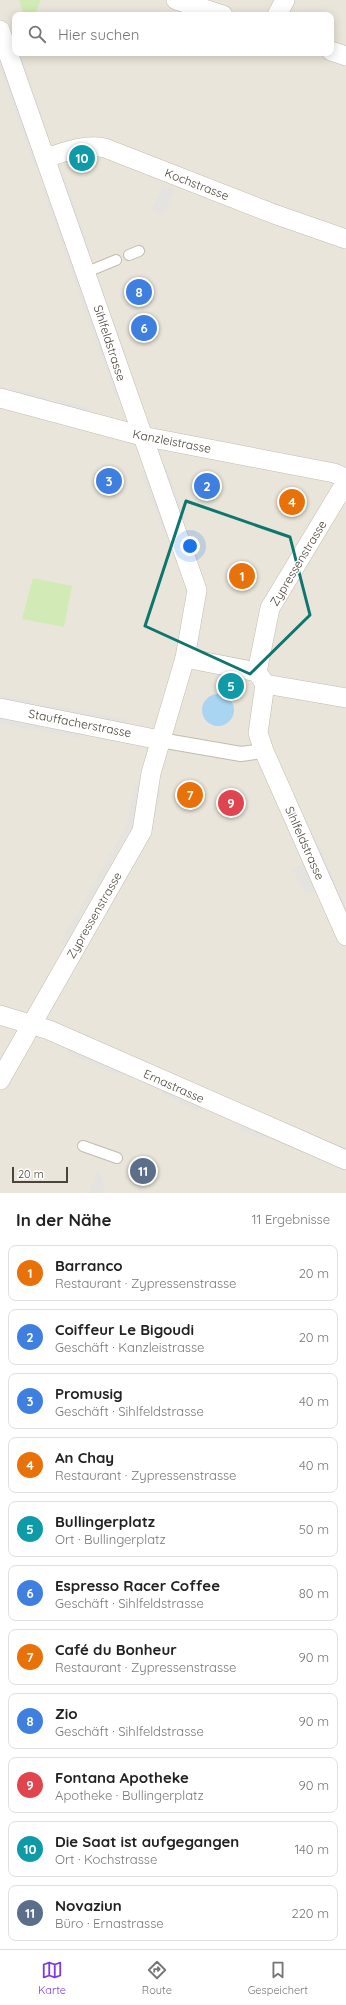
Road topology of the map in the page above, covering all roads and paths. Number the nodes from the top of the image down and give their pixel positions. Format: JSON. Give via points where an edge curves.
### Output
{"nodes":[{"id":1,"x":176,"y":0,"type":"edge"},
{"id":2,"x":285,"y":0,"type":"edge"},
{"id":3,"x":213,"y":12,"type":"edge"},
{"id":4,"x":279,"y":12,"type":"edge"},
{"id":5,"x":0,"y":30,"type":"edge"},
{"id":6,"x":334,"y":52,"type":"edge"},
{"id":7,"x":346,"y":56,"type":"edge"},
{"id":8,"x":46,"y":158,"type":"junction"},
{"id":9,"x":346,"y":239,"type":"edge"},
{"id":10,"x":139,"y":251,"type":"dead end"},
{"id":11,"x":129,"y":255,"type":"dead end"},
{"id":12,"x":116,"y":260,"type":"dead end"},
{"id":13,"x":86,"y":272,"type":"junction"},
{"id":14,"x":0,"y":398,"type":"edge"},
{"id":15,"x":142,"y":436,"type":"junction"},
{"id":16,"x":346,"y":478,"type":"edge"},
{"id":17,"x":346,"y":482,"type":"edge"},
{"id":18,"x":185,"y":658,"type":"junction"},
{"id":19,"x":261,"y":678,"type":"junction"},
{"id":20,"x":346,"y":698,"type":"edge"},
{"id":21,"x":0,"y":708,"type":"edge"},
{"id":22,"x":160,"y":740,"type":"junction"},
{"id":23,"x":264,"y":751,"type":"junction"},
{"id":24,"x":346,"y":936,"type":"edge"},
{"id":25,"x":0,"y":1015,"type":"edge"},
{"id":26,"x":30,"y":1025,"type":"junction"},
{"id":27,"x":0,"y":1080,"type":"edge"},
{"id":28,"x":83,"y":1146,"type":"dead end"},
{"id":29,"x":117,"y":1158,"type":"dead end"},
{"id":30,"x":346,"y":1160,"type":"edge"}],
"edges":[{"from":1,"to":3,"type":"street"},
{"from":2,"to":4,"type":"street"},
{"from":5,"to":8,"type":"street","name":"Sihlfeldstrasse"},
{"from":6,"to":7,"type":"street"},
{"from":8,"to":9,"type":"street","name":"Kochstrasse","via":[[83,146],[105,148],[274,214]]},
{"from":8,"to":13,"type":"street","name":"Sihlfeldstrasse"},
{"from":10,"to":11,"type":"lane"},
{"from":12,"to":13,"type":"lane"},
{"from":13,"to":15,"type":"street","name":"Sihlfeldstrasse"},
{"from":14,"to":15,"type":"street","name":"Kanzleistrasse"},
{"from":15,"to":16,"type":"street","name":"Kanzleistrasse","via":[[334,473]]},
{"from":15,"to":18,"type":"street","name":"Sihlfeldstrasse","via":[[197,590]]},
{"from":17,"to":19,"type":"street","name":"Zypressenstrasse","via":[[270,608]]},
{"from":18,"to":19,"type":"street"},
{"from":18,"to":22,"type":"street","name":"Sihlfeldstrasse"},
{"from":19,"to":20,"type":"street"},
{"from":19,"to":23,"type":"street","name":"Zypressenstrasse","via":[[258,733]]},
{"from":21,"to":22,"type":"street","name":"Stauffacherstrasse"},
{"from":22,"to":23,"type":"street","via":[[241,754]]},
{"from":22,"to":26,"type":"street","name":"Zypressenstrasse","via":[[150,779],[142,831]]},
{"from":23,"to":24,"type":"street","name":"Sihlfeldstrasse"},
{"from":25,"to":26,"type":"street","name":"Ernastrasse"},
{"from":26,"to":27,"type":"street","name":"Zypressenstrasse"},
{"from":26,"to":30,"type":"street","name":"Ernastrasse","via":[[49,1030]]},
{"from":28,"to":29,"type":"lane"}]}
